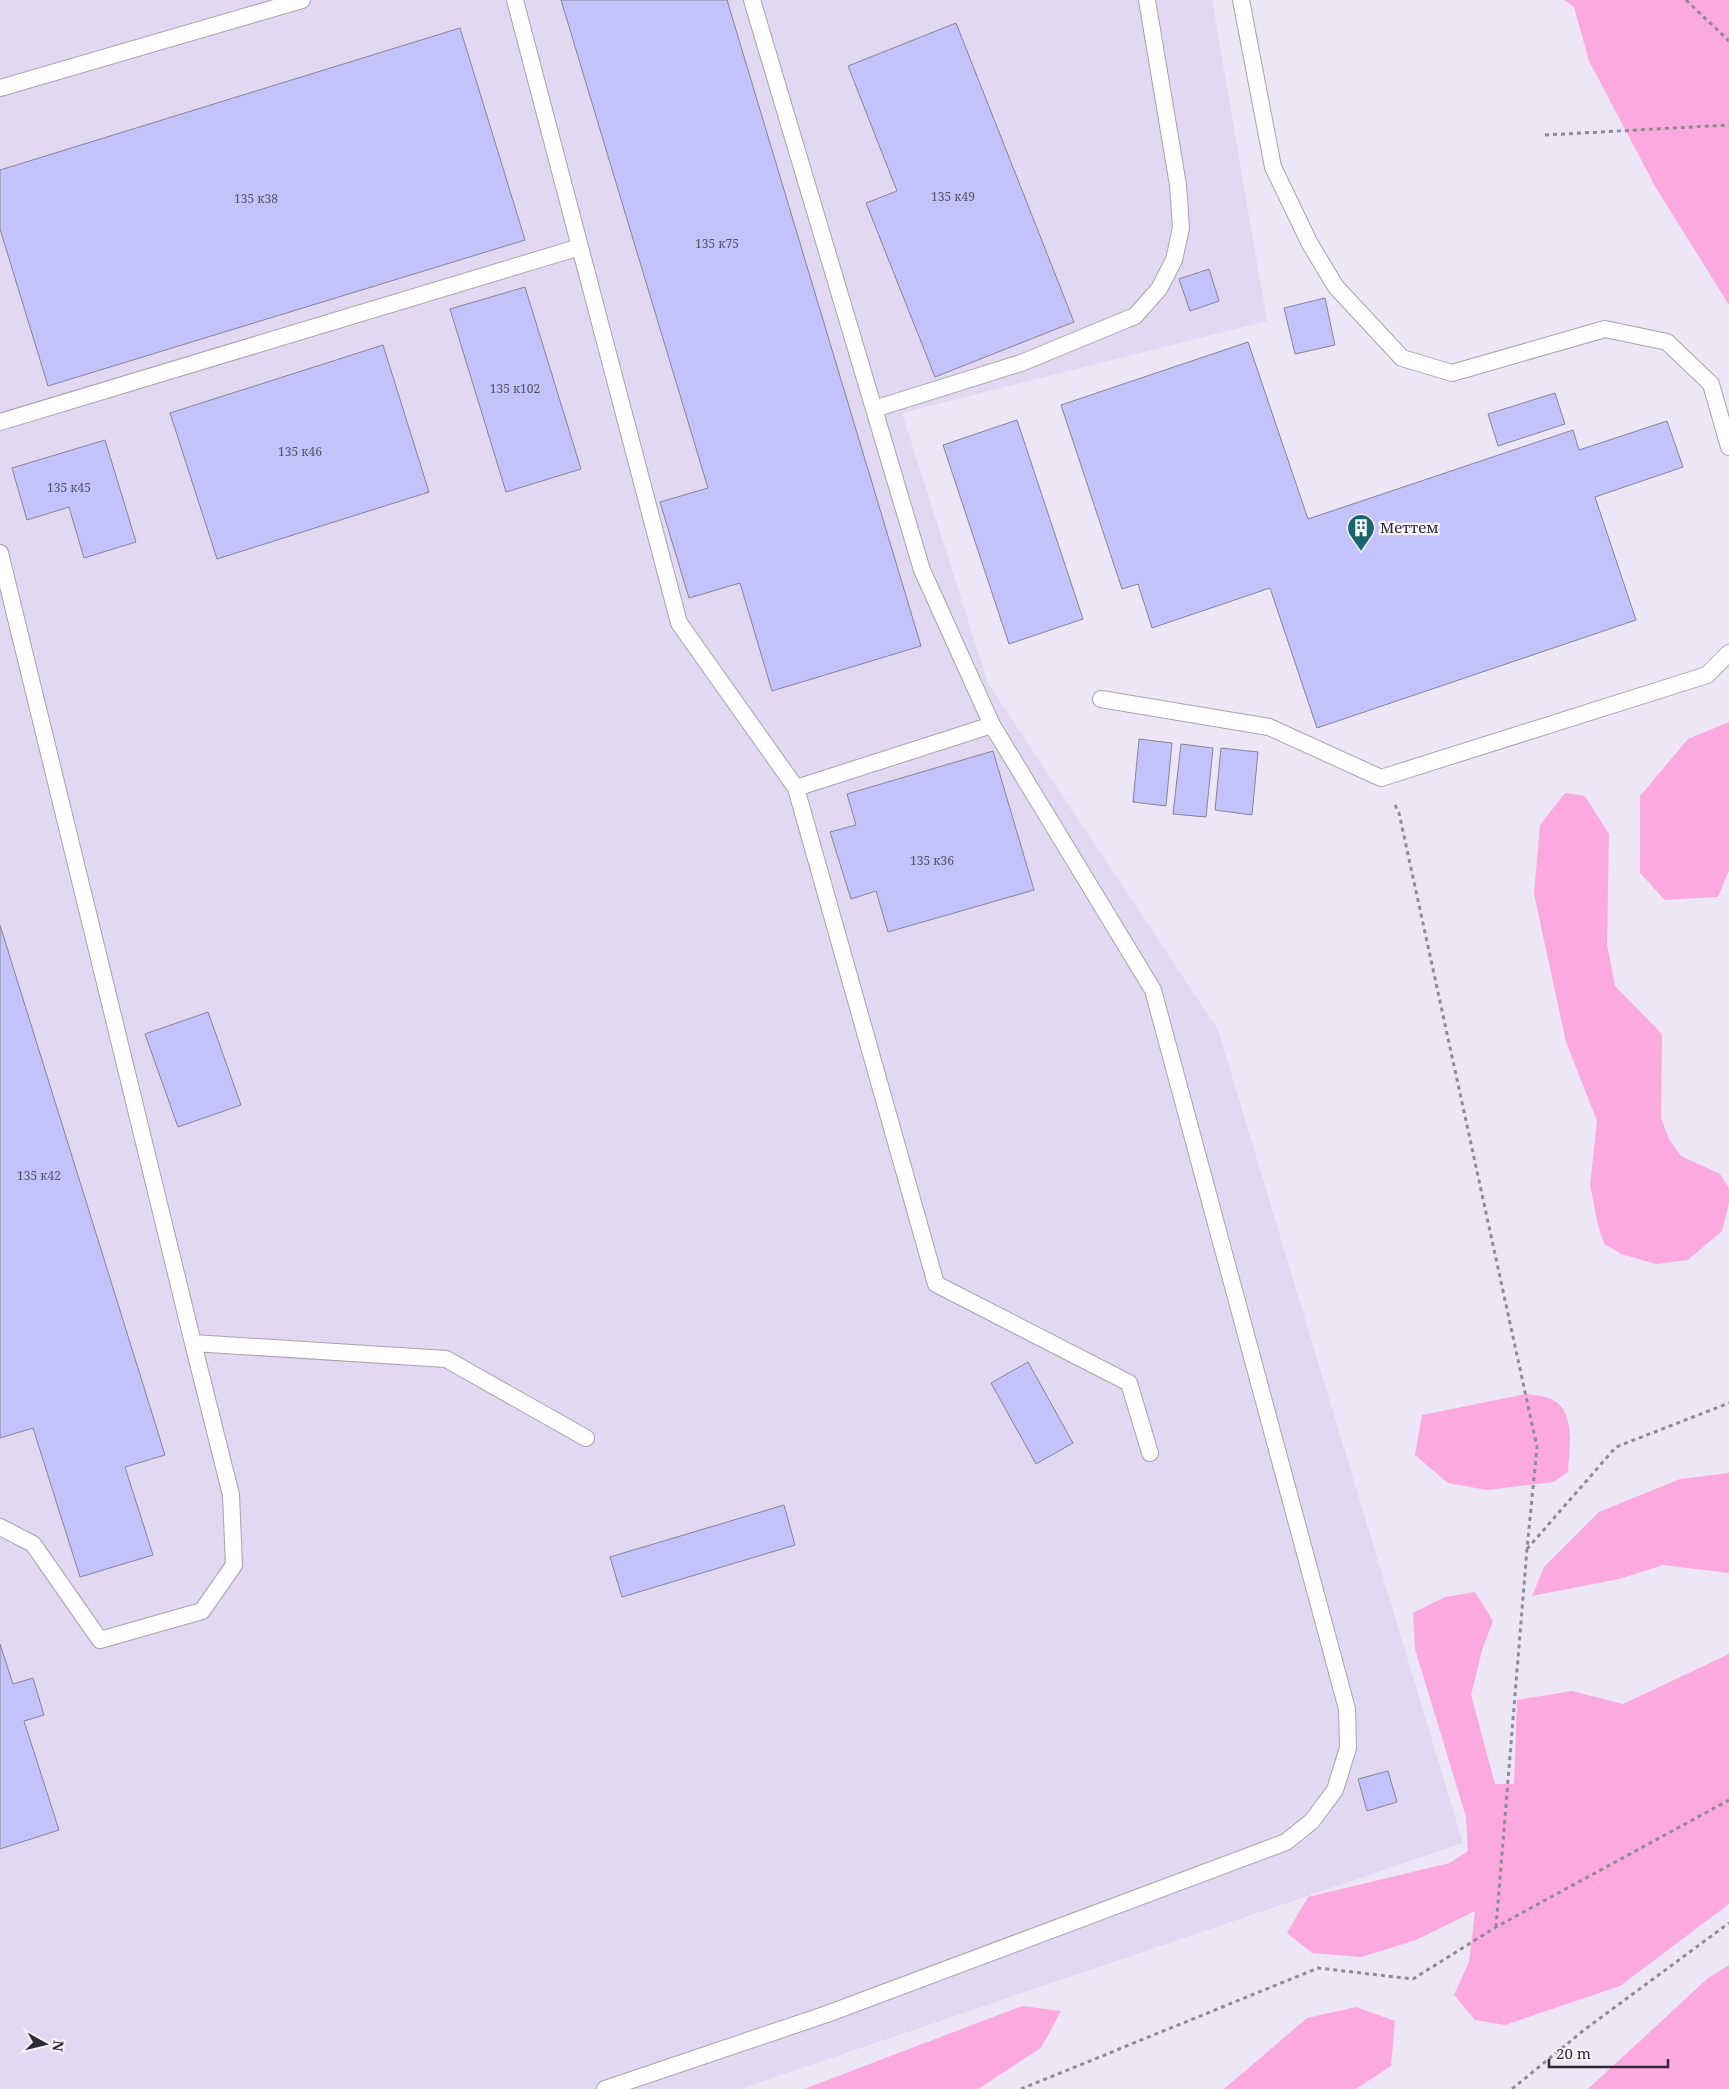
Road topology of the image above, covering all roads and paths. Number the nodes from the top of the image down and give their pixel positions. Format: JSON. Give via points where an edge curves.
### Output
{"nodes":[{"id":1,"x":302,"y":0,"type":"edge"},
{"id":2,"x":514,"y":0,"type":"edge"},
{"id":3,"x":752,"y":0,"type":"edge"},
{"id":4,"x":1147,"y":0,"type":"edge"},
{"id":5,"x":1241,"y":0,"type":"edge"},
{"id":6,"x":1686,"y":0,"type":"edge"},
{"id":7,"x":1729,"y":42,"type":"edge"},
{"id":8,"x":0,"y":88,"type":"edge"},
{"id":9,"x":1729,"y":125,"type":"edge"},
{"id":10,"x":1545,"y":135,"type":"dead end"},
{"id":11,"x":580,"y":247,"type":"junction"},
{"id":12,"x":874,"y":409,"type":"junction"},
{"id":13,"x":0,"y":422,"type":"edge"},
{"id":14,"x":1729,"y":447,"type":"edge"},
{"id":15,"x":0,"y":553,"type":"edge"},
{"id":16,"x":1729,"y":653,"type":"edge"},
{"id":17,"x":1101,"y":699,"type":"dead end"},
{"id":18,"x":992,"y":725,"type":"junction"},
{"id":19,"x":1381,"y":778,"type":"junction"},
{"id":20,"x":796,"y":788,"type":"junction"},
{"id":21,"x":193,"y":1343,"type":"junction"},
{"id":22,"x":1729,"y":1403,"type":"edge"},
{"id":23,"x":586,"y":1438,"type":"dead end"},
{"id":24,"x":1150,"y":1453,"type":"dead end"},
{"id":25,"x":0,"y":1527,"type":"edge"},
{"id":26,"x":1527,"y":1549,"type":"junction"},
{"id":27,"x":1729,"y":1800,"type":"edge"},
{"id":28,"x":1729,"y":1923,"type":"edge"},
{"id":29,"x":1496,"y":1927,"type":"junction"},
{"id":30,"x":605,"y":2089,"type":"edge"},
{"id":31,"x":1021,"y":2089,"type":"edge"},
{"id":32,"x":1512,"y":2089,"type":"edge"}],
"edges":[{"from":1,"to":8,"type":"lane"},
{"from":2,"to":11,"type":"lane"},
{"from":3,"to":12,"type":"lane"},
{"from":4,"to":12,"type":"lane","via":[[1178,185],[1181,228],[1174,260],[1159,289],[1135,316],[1021,363]]},
{"from":5,"to":14,"type":"lane","via":[[1273,167],[1310,244],[1336,287],[1402,358],[1452,373],[1605,329],[1667,342],[1711,384]]},
{"from":6,"to":7,"type":"path"},
{"from":9,"to":10,"type":"path"},
{"from":11,"to":13,"type":"lane"},
{"from":11,"to":20,"type":"lane","via":[[679,623]]},
{"from":12,"to":18,"type":"lane","via":[[922,570]]},
{"from":15,"to":21,"type":"lane"},
{"from":16,"to":19,"type":"lane","via":[[1707,675]]},
{"from":17,"to":19,"type":"lane","via":[[1269,727]]},
{"from":18,"to":20,"type":"lane"},
{"from":18,"to":30,"type":"lane","via":[[1153,990],[1347,1709],[1348,1748],[1335,1790],[1312,1821],[1286,1842],[827,2014]]},
{"from":19,"to":26,"type":"path","via":[[1399,813],[1537,1446]]},
{"from":20,"to":24,"type":"lane","via":[[936,1284],[1129,1383]]},
{"from":21,"to":23,"type":"lane","via":[[446,1359]]},
{"from":21,"to":25,"type":"lane","via":[[231,1495],[234,1565],[202,1611],[100,1640],[33,1544]]},
{"from":22,"to":26,"type":"path","via":[[1616,1447]]},
{"from":26,"to":29,"type":"path"},
{"from":27,"to":29,"type":"path"},
{"from":28,"to":32,"type":"path","via":[[1584,2030]]},
{"from":29,"to":31,"type":"path","via":[[1413,1979],[1318,1968]]}]}
